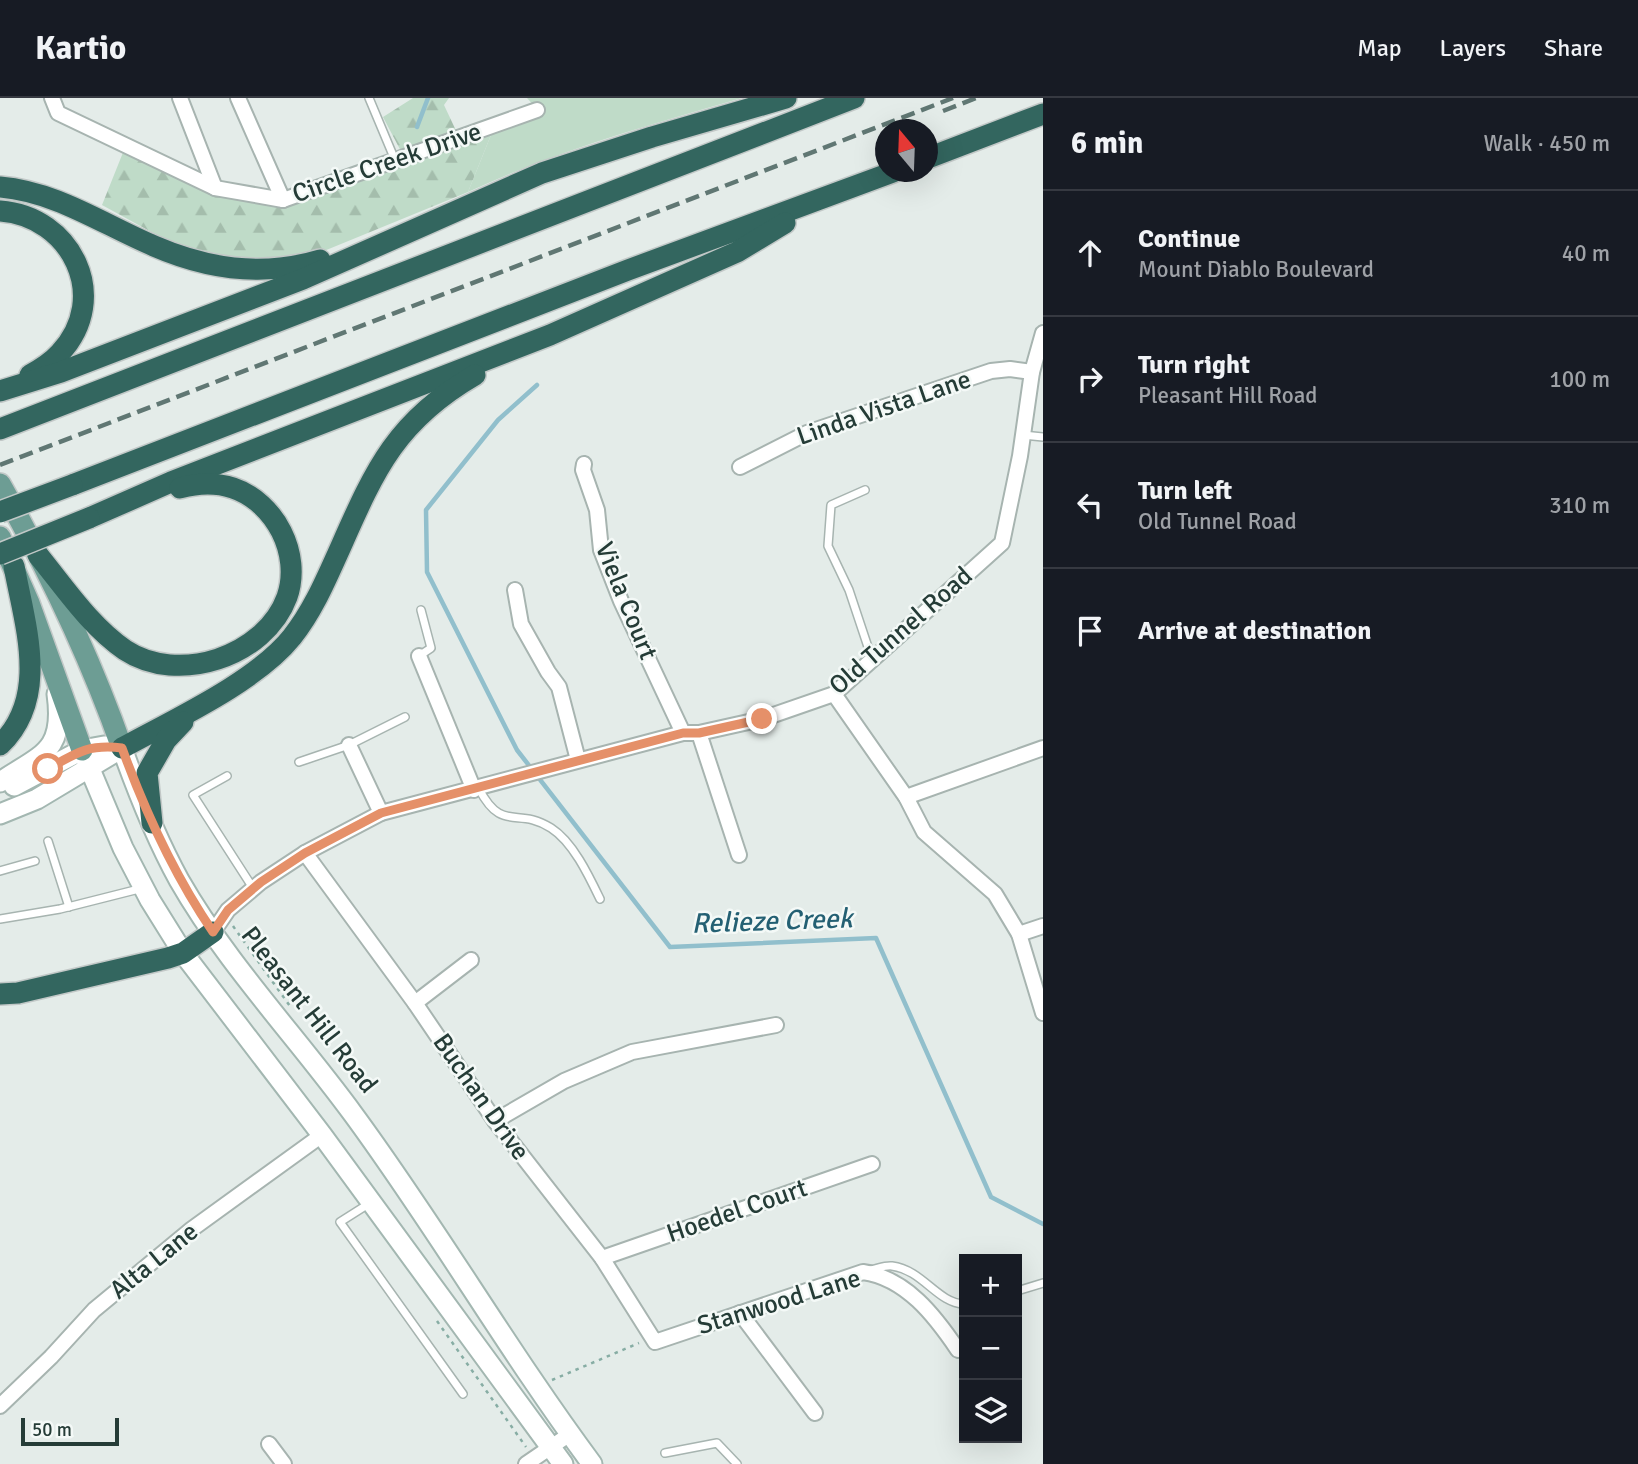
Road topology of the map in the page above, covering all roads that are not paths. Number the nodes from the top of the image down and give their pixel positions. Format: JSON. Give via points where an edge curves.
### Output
{"nodes":[{"id":1,"x":52,"y":98,"type":"edge"},
{"id":2,"x":180,"y":98,"type":"edge"},
{"id":3,"x":238,"y":98,"type":"edge"},
{"id":4,"x":369,"y":98,"type":"edge"},
{"id":5,"x":786,"y":98,"type":"edge"},
{"id":6,"x":854,"y":98,"type":"edge"},
{"id":7,"x":537,"y":110,"type":"dead end"},
{"id":8,"x":1043,"y":114,"type":"edge"},
{"id":9,"x":938,"y":154,"type":"edge"},
{"id":10,"x":395,"y":160,"type":"junction"},
{"id":11,"x":875,"y":179,"type":"edge"},
{"id":12,"x":0,"y":187,"type":"edge"},
{"id":13,"x":215,"y":188,"type":"junction"},
{"id":14,"x":828,"y":196,"type":"junction"},
{"id":15,"x":283,"y":200,"type":"junction"},
{"id":16,"x":0,"y":211,"type":"edge"},
{"id":17,"x":393,"y":239,"type":"junction"},
{"id":18,"x":1043,"y":333,"type":"edge"},
{"id":19,"x":550,"y":335,"type":"junction"},
{"id":20,"x":1032,"y":372,"type":"junction"},
{"id":21,"x":6,"y":388,"type":"edge"},
{"id":22,"x":0,"y":429,"type":"edge"},
{"id":23,"x":1023,"y":435,"type":"junction"},
{"id":24,"x":1043,"y":437,"type":"edge"},
{"id":25,"x":584,"y":464,"type":"dead end"},
{"id":26,"x":740,"y":467,"type":"dead end"},
{"id":27,"x":0,"y":484,"type":"edge"},
{"id":28,"x":865,"y":490,"type":"dead end"},
{"id":29,"x":0,"y":512,"type":"edge"},
{"id":30,"x":89,"y":518,"type":"junction"},
{"id":31,"x":0,"y":537,"type":"edge"},
{"id":32,"x":38,"y":555,"type":"junction"},
{"id":33,"x":7,"y":560,"type":"edge"},
{"id":34,"x":515,"y":590,"type":"dead end"},
{"id":35,"x":421,"y":610,"type":"dead end"},
{"id":36,"x":419,"y":656,"type":"joint"},
{"id":37,"x":872,"y":660,"type":"junction"},
{"id":38,"x":53,"y":665,"type":"junction"},
{"id":39,"x":834,"y":694,"type":"junction"},
{"id":40,"x":195,"y":708,"type":"junction"},
{"id":41,"x":405,"y":717,"type":"dead end"},
{"id":42,"x":683,"y":733,"type":"junction"},
{"id":43,"x":699,"y":733,"type":"junction"},
{"id":44,"x":0,"y":745,"type":"edge"},
{"id":45,"x":349,"y":745,"type":"junction"},
{"id":46,"x":122,"y":748,"type":"junction"},
{"id":47,"x":1043,"y":748,"type":"edge"},
{"id":48,"x":86,"y":759,"type":"junction"},
{"id":49,"x":578,"y":760,"type":"junction"},
{"id":50,"x":299,"y":762,"type":"dead end"},
{"id":51,"x":228,"y":776,"type":"dead end"},
{"id":52,"x":0,"y":782,"type":"edge"},
{"id":53,"x":477,"y":789,"type":"junction"},
{"id":54,"x":0,"y":791,"type":"edge"},
{"id":55,"x":906,"y":797,"type":"junction"},
{"id":56,"x":381,"y":813,"type":"junction"},
{"id":57,"x":0,"y":814,"type":"edge"},
{"id":58,"x":152,"y":823,"type":"junction"},
{"id":59,"x":48,"y":841,"type":"dead end"},
{"id":60,"x":305,"y":853,"type":"junction"},
{"id":61,"x":739,"y":855,"type":"dead end"},
{"id":62,"x":35,"y":861,"type":"dead end"},
{"id":63,"x":0,"y":871,"type":"edge"},
{"id":64,"x":144,"y":888,"type":"junction"},
{"id":65,"x":254,"y":889,"type":"junction"},
{"id":66,"x":600,"y":899,"type":"dead end"},
{"id":67,"x":69,"y":907,"type":"junction"},
{"id":68,"x":0,"y":919,"type":"edge"},
{"id":69,"x":1043,"y":926,"type":"edge"},
{"id":70,"x":213,"y":932,"type":"junction"},
{"id":71,"x":1019,"y":934,"type":"junction"},
{"id":72,"x":183,"y":953,"type":"junction"},
{"id":73,"x":471,"y":960,"type":"dead end"},
{"id":74,"x":0,"y":994,"type":"edge"},
{"id":75,"x":415,"y":1003,"type":"junction"},
{"id":76,"x":1043,"y":1013,"type":"edge"},
{"id":77,"x":776,"y":1025,"type":"dead end"},
{"id":78,"x":495,"y":1121,"type":"junction"},
{"id":79,"x":322,"y":1135,"type":"junction"},
{"id":80,"x":872,"y":1164,"type":"dead end"},
{"id":81,"x":371,"y":1202,"type":"junction"},
{"id":82,"x":603,"y":1258,"type":"junction"},
{"id":83,"x":863,"y":1272,"type":"junction"},
{"id":84,"x":1043,"y":1283,"type":"edge"},
{"id":85,"x":1022,"y":1290,"type":"edge"},
{"id":86,"x":959,"y":1304,"type":"edge"},
{"id":87,"x":740,"y":1314,"type":"junction"},
{"id":88,"x":653,"y":1340,"type":"joint"},
{"id":89,"x":958,"y":1350,"type":"dead end"},
{"id":90,"x":463,"y":1394,"type":"dead end"},
{"id":91,"x":0,"y":1406,"type":"edge"},
{"id":92,"x":815,"y":1413,"type":"dead end"},
{"id":93,"x":570,"y":1434,"type":"junction"},
{"id":94,"x":269,"y":1444,"type":"dead end"},
{"id":95,"x":550,"y":1447,"type":"junction"},
{"id":96,"x":665,"y":1453,"type":"dead end"},
{"id":97,"x":284,"y":1464,"type":"edge"},
{"id":98,"x":526,"y":1464,"type":"edge"},
{"id":99,"x":563,"y":1464,"type":"edge"},
{"id":100,"x":592,"y":1464,"type":"edge"},
{"id":101,"x":737,"y":1464,"type":"edge"}],
"edges":[{"from":1,"to":13,"type":"street","name":"Circle Creek Drive","via":[[58,113]]},
{"from":2,"to":13,"type":"street"},
{"from":3,"to":15,"type":"street"},
{"from":4,"to":10,"type":"lane"},
{"from":5,"to":17,"type":"highway","via":[[569,163]]},
{"from":6,"to":22,"type":"highway"},
{"from":7,"to":10,"type":"street","name":"Circle Creek Drive"},
{"from":8,"to":9,"type":"highway"},
{"from":10,"to":15,"type":"street","name":"Circle Creek Drive"},
{"from":11,"to":14,"type":"highway"},
{"from":12,"to":17,"type":"highway","via":[[58,200],[152,246],[227,268],[304,265]]},
{"from":13,"to":15,"type":"street","name":"Circle Creek Drive"},
{"from":14,"to":19,"type":"highway","via":[[737,252]]},
{"from":14,"to":29,"type":"highway","bridge":true},
{"from":16,"to":21,"type":"highway","via":[[39,220],[56,233],[79,268],[83,289],[82,310],[61,352]]},
{"from":17,"to":21,"type":"highway","via":[[303,279],[61,372]]},
{"from":18,"to":20,"type":"street","name":"Old Tunnel Road"},
{"from":19,"to":30,"type":"highway"},
{"from":19,"to":40,"type":"highway","via":[[454,387],[407,428],[370,481],[322,589],[291,638],[271,659]]},
{"from":20,"to":23,"type":"street","name":"Old Tunnel Road"},
{"from":20,"to":26,"type":"street","name":"Linda Vista Lane","via":[[991,371],[807,433]]},
{"from":23,"to":24,"type":"lane"},
{"from":23,"to":37,"type":"street","name":"Old Tunnel Road","via":[[1002,543]]},
{"from":25,"to":42,"type":"street","name":"Viela Court","via":[[597,510],[601,550]]},
{"from":27,"to":32,"type":"main road","name":"Pleasant Hill Road"},
{"from":28,"to":37,"type":"lane","via":[[831,505],[828,545],[849,590]]},
{"from":30,"to":32,"type":"highway","via":[[195,484],[234,488],[264,507],[285,540],[291,577],[287,596],[268,627],[231,653],[209,662],[164,665],[144,660],[108,636]]},
{"from":30,"to":33,"type":"highway","bridge":true},
{"from":31,"to":33,"type":"main road"},
{"from":32,"to":46,"type":"main road","name":"Pleasant Hill Road","via":[[82,646]]},
{"from":33,"to":38,"type":"main road"},
{"from":33,"to":44,"type":"highway","via":[[31,676],[22,715]]},
{"from":34,"to":49,"type":"street","via":[[521,624],[559,687]]},
{"from":35,"to":36,"type":"lane","via":[[431,648]]},
{"from":36,"to":53,"type":"street"},
{"from":37,"to":39,"type":"street","name":"Old Tunnel Road"},
{"from":38,"to":48,"type":"main road"},
{"from":38,"to":52,"type":"main road","via":[[60,716],[56,739],[40,757]]},
{"from":39,"to":43,"type":"street","name":"Old Tunnel Road","via":[[762,719]]},
{"from":39,"to":55,"type":"street"},
{"from":40,"to":46,"type":"highway"},
{"from":40,"to":58,"type":"highway","via":[[166,740],[147,772]]},
{"from":41,"to":45,"type":"lane"},
{"from":42,"to":43,"type":"street","name":"Old Tunnel Road"},
{"from":42,"to":49,"type":"street","name":"Old Tunnel Road"},
{"from":43,"to":61,"type":"street"},
{"from":45,"to":50,"type":"lane"},
{"from":45,"to":56,"type":"street"},
{"from":46,"to":48,"type":"main road","via":[[104,746]]},
{"from":46,"to":58,"type":"main road","name":"Pleasant Hill Road"},
{"from":47,"to":55,"type":"street"},
{"from":48,"to":54,"type":"main road"},
{"from":48,"to":57,"type":"main road","via":[[37,799]]},
{"from":48,"to":64,"type":"main road","via":[[110,821]]},
{"from":49,"to":53,"type":"street","name":"Old Tunnel Road"},
{"from":51,"to":65,"type":"lane","via":[[193,795]]},
{"from":53,"to":56,"type":"street","name":"Old Tunnel Road"},
{"from":53,"to":66,"type":"lane","via":[[500,816],[528,818],[554,830],[581,862]]},
{"from":55,"to":71,"type":"street","via":[[924,832],[995,894]]},
{"from":56,"to":60,"type":"street","name":"Old Tunnel Road"},
{"from":58,"to":70,"type":"main road","name":"Pleasant Hill Road","via":[[180,881]]},
{"from":59,"to":67,"type":"lane"},
{"from":60,"to":65,"type":"street","name":"Old Tunnel Road"},
{"from":60,"to":75,"type":"street","name":"Buchan Drive"},
{"from":62,"to":63,"type":"lane"},
{"from":64,"to":67,"type":"lane"},
{"from":64,"to":72,"type":"main road"},
{"from":65,"to":70,"type":"street","name":"Old Tunnel Road","via":[[228,910]]},
{"from":67,"to":68,"type":"lane"},
{"from":69,"to":71,"type":"street"},
{"from":70,"to":72,"type":"highway"},
{"from":70,"to":93,"type":"main road","name":"Pleasant Hill Road","via":[[353,1114]]},
{"from":71,"to":76,"type":"street"},
{"from":72,"to":74,"type":"highway"},
{"from":72,"to":79,"type":"main road"},
{"from":73,"to":75,"type":"street"},
{"from":75,"to":78,"type":"street","name":"Buchan Drive"},
{"from":77,"to":78,"type":"street","via":[[632,1052],[564,1081]]},
{"from":78,"to":82,"type":"street","name":"Buchan Drive"},
{"from":79,"to":81,"type":"main road"},
{"from":79,"to":91,"type":"street","name":"Alta Lane","via":[[192,1229],[94,1310]]},
{"from":80,"to":82,"type":"street","name":"Hoedel Court"},
{"from":81,"to":90,"type":"lane","via":[[340,1222]]},
{"from":81,"to":95,"type":"main road"},
{"from":82,"to":88,"type":"street","name":"Buchan Drive"},
{"from":83,"to":86,"type":"lane","via":[[891,1266],[908,1271]]},
{"from":83,"to":87,"type":"street","name":"Stanwood Lane"},
{"from":83,"to":89,"type":"street","name":"Stanwood Lane","via":[[879,1274],[905,1290],[934,1315]]},
{"from":84,"to":85,"type":"lane"},
{"from":87,"to":88,"type":"street","name":"Stanwood Lane"},
{"from":87,"to":92,"type":"street"},
{"from":93,"to":95,"type":"street"},
{"from":93,"to":100,"type":"main road","name":"Pleasant Hill Road"},
{"from":94,"to":97,"type":"street"},
{"from":95,"to":98,"type":"street"},
{"from":95,"to":99,"type":"main road"},
{"from":96,"to":101,"type":"lane","via":[[717,1443]]}]}
